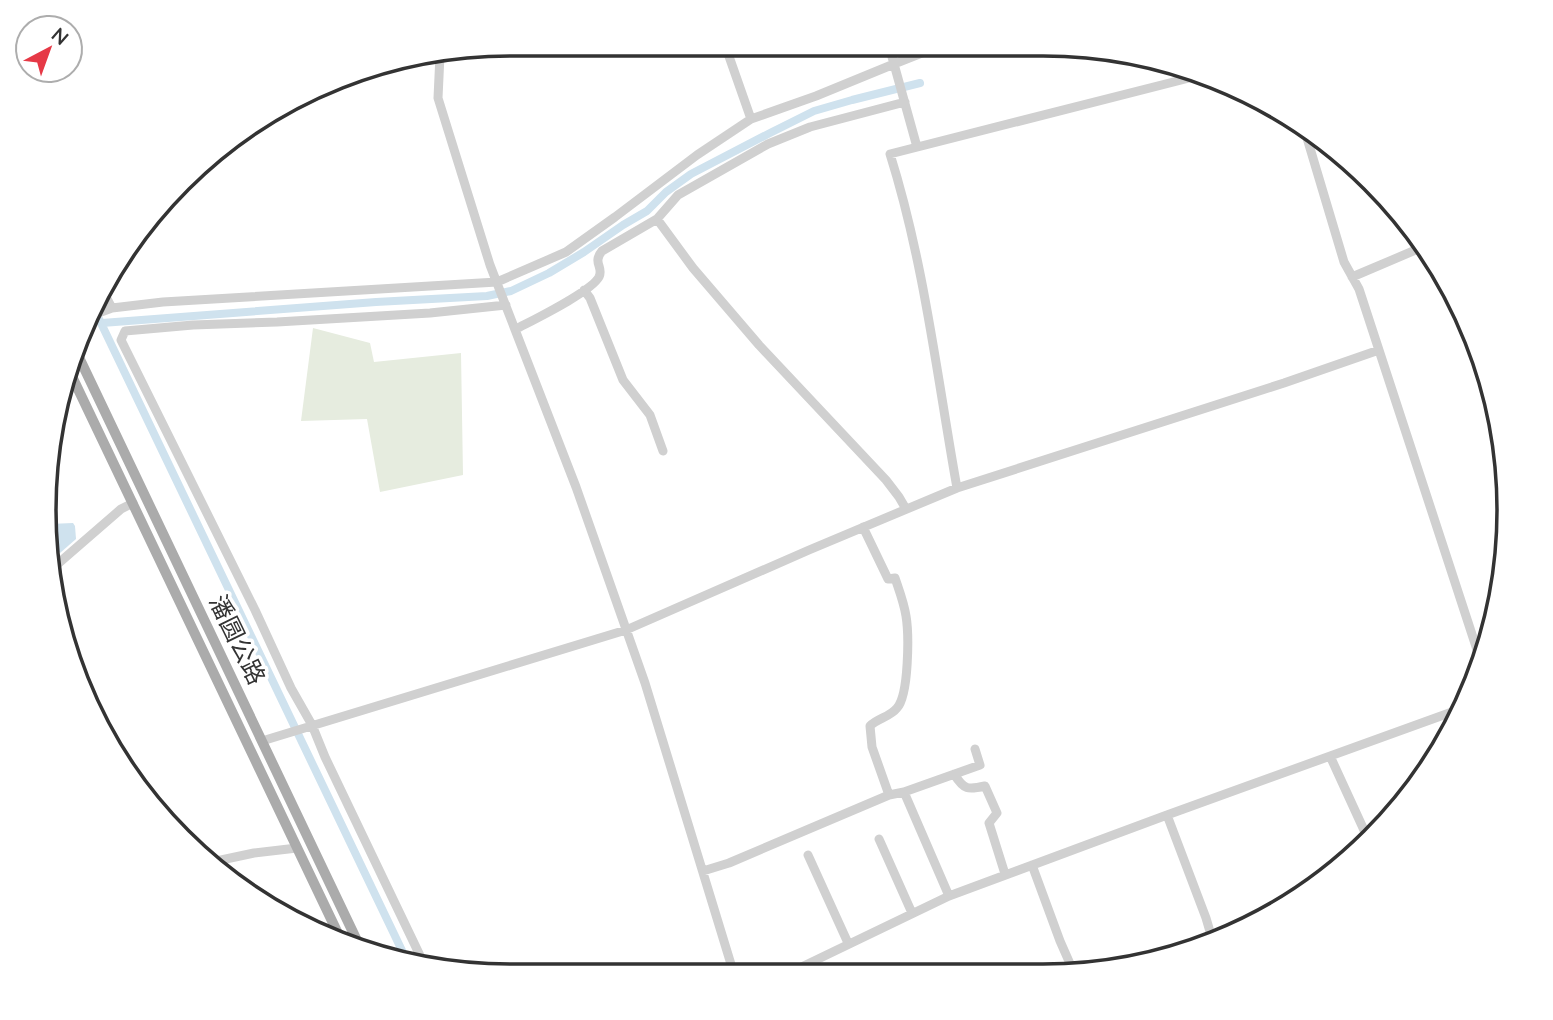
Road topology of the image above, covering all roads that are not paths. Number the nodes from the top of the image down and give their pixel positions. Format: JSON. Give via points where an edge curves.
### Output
{"nodes":[{"id":1,"x":729,"y":56,"type":"edge"},
{"id":2,"x":892,"y":56,"type":"edge"},
{"id":3,"x":914,"y":56,"type":"edge"},
{"id":4,"x":440,"y":62,"type":"edge"},
{"id":5,"x":894,"y":64,"type":"junction"},
{"id":6,"x":1186,"y":79,"type":"edge"},
{"id":7,"x":905,"y":102,"type":"junction"},
{"id":8,"x":751,"y":119,"type":"junction"},
{"id":9,"x":1308,"y":142,"type":"edge"},
{"id":10,"x":917,"y":147,"type":"junction"},
{"id":11,"x":657,"y":219,"type":"junction"},
{"id":12,"x":1415,"y":250,"type":"edge"},
{"id":13,"x":1352,"y":277,"type":"junction"},
{"id":14,"x":497,"y":283,"type":"junction"},
{"id":15,"x":584,"y":290,"type":"junction"},
{"id":16,"x":108,"y":300,"type":"edge"},
{"id":17,"x":506,"y":304,"type":"junction"},
{"id":18,"x":112,"y":308,"type":"junction"},
{"id":19,"x":102,"y":312,"type":"edge"},
{"id":20,"x":516,"y":329,"type":"junction"},
{"id":21,"x":1380,"y":350,"type":"junction"},
{"id":22,"x":81,"y":362,"type":"edge"},
{"id":23,"x":74,"y":381,"type":"edge"},
{"id":24,"x":663,"y":452,"type":"dead end"},
{"id":25,"x":957,"y":488,"type":"junction"},
{"id":26,"x":133,"y":503,"type":"junction"},
{"id":27,"x":906,"y":509,"type":"junction"},
{"id":28,"x":863,"y":527,"type":"junction"},
{"id":29,"x":59,"y":563,"type":"edge"},
{"id":30,"x":626,"y":630,"type":"junction"},
{"id":31,"x":1476,"y":647,"type":"edge"},
{"id":32,"x":1449,"y":713,"type":"edge"},
{"id":33,"x":310,"y":726,"type":"junction"},
{"id":34,"x":262,"y":741,"type":"junction"},
{"id":35,"x":975,"y":749,"type":"dead end"},
{"id":36,"x":1330,"y":756,"type":"junction"},
{"id":37,"x":954,"y":774,"type":"junction"},
{"id":38,"x":905,"y":792,"type":"junction"},
{"id":39,"x":889,"y":795,"type":"junction"},
{"id":40,"x":1167,"y":814,"type":"junction"},
{"id":41,"x":1364,"y":831,"type":"edge"},
{"id":42,"x":880,"y":839,"type":"dead end"},
{"id":43,"x":297,"y":848,"type":"junction"},
{"id":44,"x":808,"y":855,"type":"dead end"},
{"id":45,"x":222,"y":860,"type":"edge"},
{"id":46,"x":1032,"y":865,"type":"junction"},
{"id":47,"x":703,"y":871,"type":"junction"},
{"id":48,"x":1005,"y":874,"type":"junction"},
{"id":49,"x":949,"y":895,"type":"junction"},
{"id":50,"x":912,"y":913,"type":"junction"},
{"id":51,"x":336,"y":929,"type":"edge"},
{"id":52,"x":1210,"y":932,"type":"edge"},
{"id":53,"x":355,"y":936,"type":"edge"},
{"id":54,"x":848,"y":943,"type":"junction"},
{"id":55,"x":420,"y":955,"type":"edge"},
{"id":56,"x":1070,"y":963,"type":"edge"},
{"id":57,"x":731,"y":964,"type":"edge"},
{"id":58,"x":807,"y":964,"type":"edge"}],
"edges":[{"from":1,"to":8,"type":"street"},
{"from":2,"to":5,"type":"street"},
{"from":3,"to":5,"type":"street"},
{"from":4,"to":14,"type":"street","via":[[438,99]]},
{"from":5,"to":7,"type":"street"},
{"from":5,"to":8,"type":"street"},
{"from":6,"to":10,"type":"street"},
{"from":7,"to":10,"type":"street"},
{"from":7,"to":11,"type":"street","via":[[810,127],[768,144],[678,195]]},
{"from":8,"to":14,"type":"street","via":[[566,252]]},
{"from":9,"to":13,"type":"street"},
{"from":10,"to":25,"type":"street","via":[[890,154],[917,258]]},
{"from":11,"to":15,"type":"street","via":[[602,251],[597,261],[599,277]]},
{"from":11,"to":27,"type":"street","via":[[759,345],[886,480]]},
{"from":12,"to":13,"type":"street"},
{"from":13,"to":21,"type":"street"},
{"from":14,"to":17,"type":"street"},
{"from":14,"to":18,"type":"street"},
{"from":15,"to":20,"type":"street"},
{"from":15,"to":24,"type":"street","via":[[623,380],[650,415]]},
{"from":16,"to":18,"type":"street"},
{"from":17,"to":20,"type":"street"},
{"from":17,"to":33,"type":"street","via":[[430,313],[125,331],[121,340]]},
{"from":18,"to":19,"type":"street"},
{"from":20,"to":30,"type":"street"},
{"from":21,"to":25,"type":"street"},
{"from":21,"to":31,"type":"street"},
{"from":22,"to":34,"type":"main road","name":"潘圆公路"},
{"from":23,"to":26,"type":"main road","name":"潘圆公路"},
{"from":25,"to":27,"type":"street"},
{"from":26,"to":29,"type":"street"},
{"from":26,"to":43,"type":"main road","name":"潘圆公路"},
{"from":27,"to":28,"type":"street"},
{"from":28,"to":30,"type":"street"},
{"from":28,"to":39,"type":"street","via":[[888,579],[895,578],[906,615],[902,700],[891,714],[870,726],[872,747]]},
{"from":30,"to":33,"type":"street"},
{"from":30,"to":47,"type":"street"},
{"from":32,"to":36,"type":"street"},
{"from":33,"to":34,"type":"street"},
{"from":33,"to":55,"type":"street"},
{"from":34,"to":53,"type":"main road","name":"潘圆公路"},
{"from":35,"to":37,"type":"street","via":[[980,765]]},
{"from":36,"to":40,"type":"street"},
{"from":36,"to":41,"type":"street"},
{"from":37,"to":38,"type":"street"},
{"from":37,"to":48,"type":"street","via":[[964,787],[985,786],[997,813],[989,823]]},
{"from":38,"to":39,"type":"street"},
{"from":38,"to":49,"type":"street"},
{"from":39,"to":47,"type":"street"},
{"from":40,"to":46,"type":"street"},
{"from":40,"to":52,"type":"street"},
{"from":42,"to":50,"type":"street"},
{"from":43,"to":45,"type":"street"},
{"from":43,"to":51,"type":"main road","name":"潘圆公路"},
{"from":44,"to":54,"type":"street"},
{"from":46,"to":48,"type":"street"},
{"from":46,"to":56,"type":"street"},
{"from":47,"to":57,"type":"street"},
{"from":48,"to":49,"type":"street"},
{"from":49,"to":50,"type":"street"},
{"from":50,"to":54,"type":"street"},
{"from":54,"to":58,"type":"street"}]}
